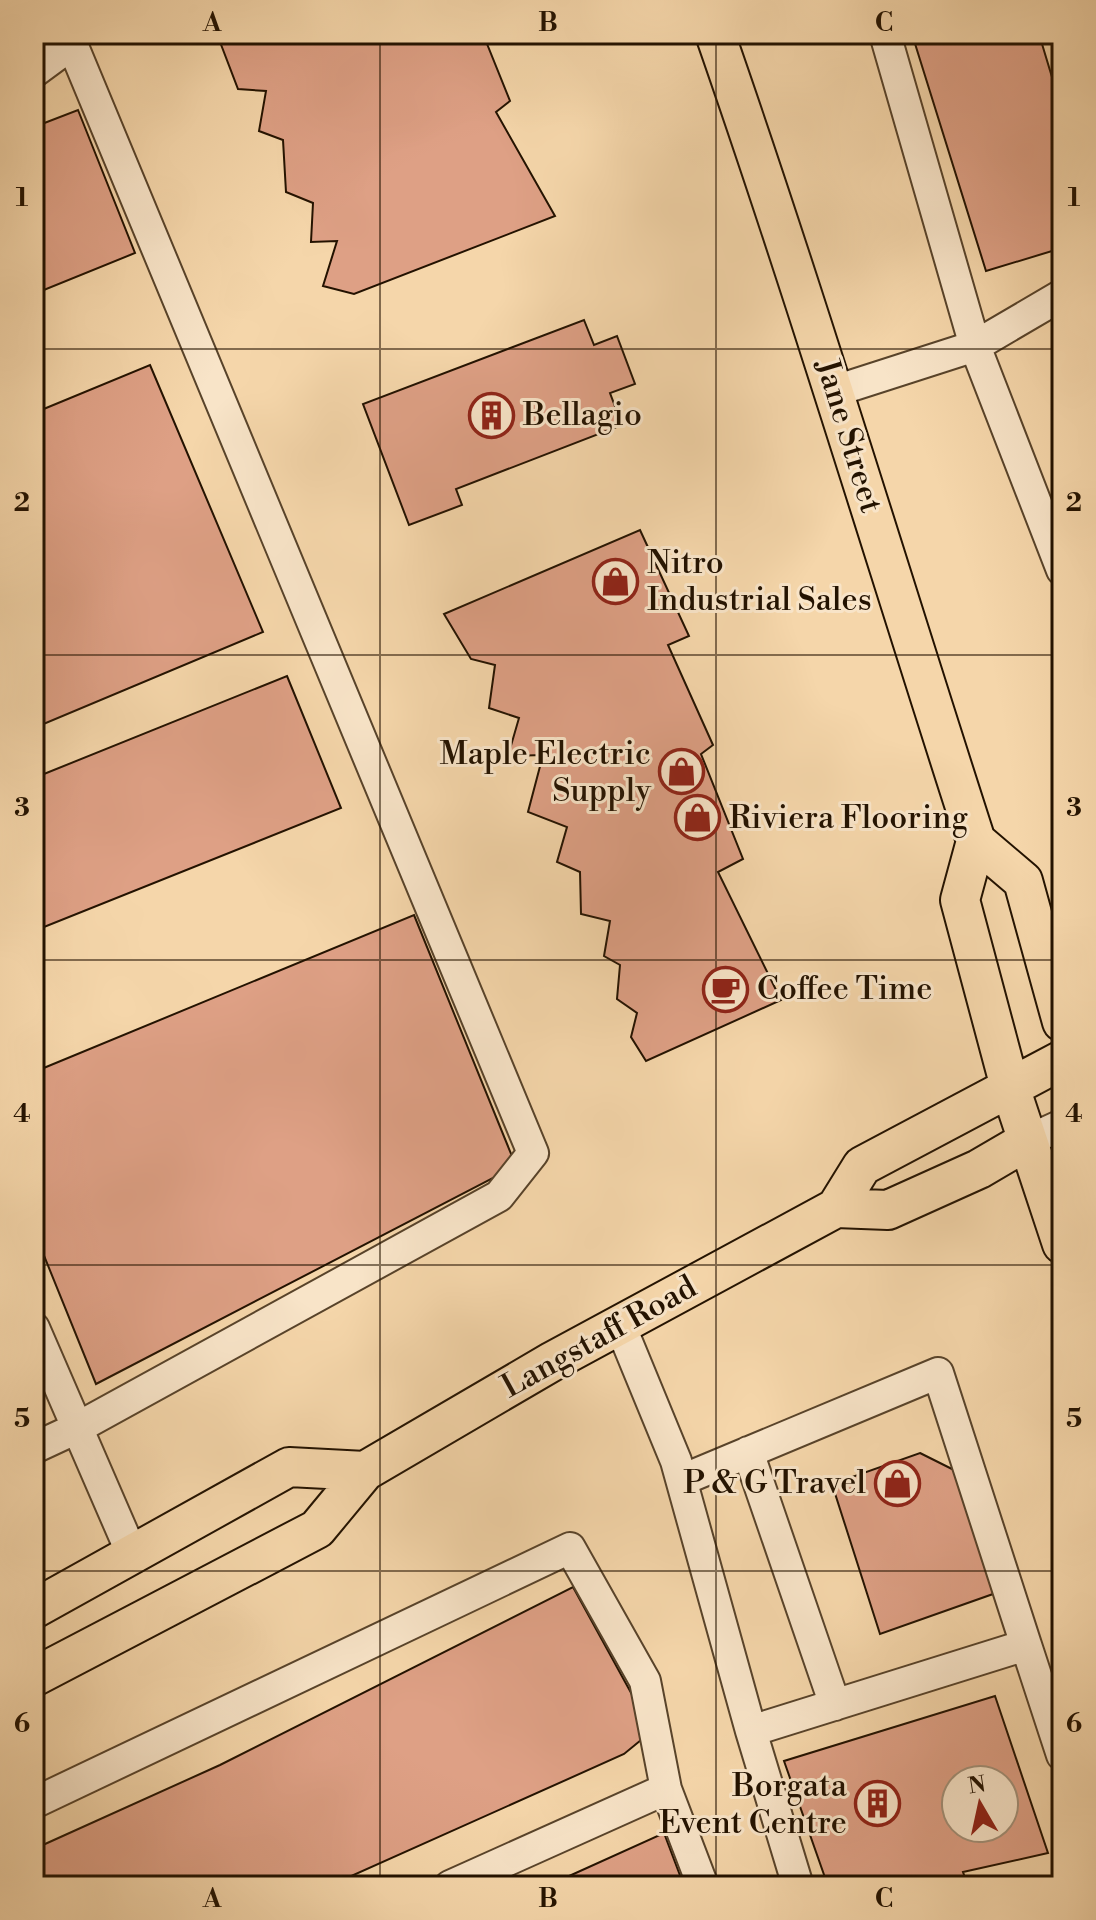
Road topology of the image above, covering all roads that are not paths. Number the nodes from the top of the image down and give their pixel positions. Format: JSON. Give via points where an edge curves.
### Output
{"nodes":[{"id":1,"x":715,"y":34,"type":"edge"},
{"id":2,"x":885,"y":34,"type":"edge"},
{"id":3,"x":71,"y":39,"type":"edge"},
{"id":4,"x":34,"y":72,"type":"edge"},
{"id":5,"x":1062,"y":295,"type":"edge"},
{"id":6,"x":975,"y":346,"type":"junction"},
{"id":7,"x":835,"y":391,"type":"junction"},
{"id":8,"x":1062,"y":570,"type":"edge"},
{"id":9,"x":976,"y":841,"type":"junction"},
{"id":10,"x":1062,"y":1022,"type":"edge"},
{"id":11,"x":1062,"y":1060,"type":"edge"},
{"id":12,"x":1010,"y":1087,"type":"junction"},
{"id":13,"x":1062,"y":1125,"type":"edge"},
{"id":14,"x":1027,"y":1141,"type":"junction"},
{"id":15,"x":836,"y":1208,"type":"junction"},
{"id":16,"x":1062,"y":1244,"type":"edge"},
{"id":17,"x":620,"y":1325,"type":"junction"},
{"id":18,"x":34,"y":1328,"type":"edge"},
{"id":19,"x":77,"y":1428,"type":"junction"},
{"id":20,"x":34,"y":1448,"type":"edge"},
{"id":21,"x":748,"y":1452,"type":"junction"},
{"id":22,"x":365,"y":1471,"type":"junction"},
{"id":23,"x":682,"y":1480,"type":"junction"},
{"id":24,"x":132,"y":1554,"type":"junction"},
{"id":25,"x":34,"y":1609,"type":"edge"},
{"id":26,"x":1026,"y":1645,"type":"junction"},
{"id":27,"x":34,"y":1677,"type":"edge"},
{"id":28,"x":835,"y":1705,"type":"junction"},
{"id":29,"x":751,"y":1731,"type":"junction"},
{"id":30,"x":1062,"y":1755,"type":"edge"},
{"id":31,"x":666,"y":1789,"type":"junction"},
{"id":32,"x":34,"y":1803,"type":"edge"},
{"id":33,"x":450,"y":1886,"type":"edge"},
{"id":34,"x":703,"y":1886,"type":"edge"},
{"id":35,"x":798,"y":1886,"type":"edge"}],
"edges":[{"from":1,"to":7,"type":"main road","name":"Jane Street"},
{"from":2,"to":6,"type":"street"},
{"from":3,"to":4,"type":"street"},
{"from":3,"to":19,"type":"street","via":[[533,1153],[499,1196]]},
{"from":5,"to":6,"type":"street"},
{"from":6,"to":7,"type":"street"},
{"from":6,"to":8,"type":"street"},
{"from":7,"to":9,"type":"main road","name":"Jane Street"},
{"from":9,"to":10,"type":"main road","via":[[1023,881]]},
{"from":9,"to":12,"type":"main road","via":[[960,900]]},
{"from":11,"to":12,"type":"main road","name":"Langstaff Road"},
{"from":12,"to":14,"type":"main road"},
{"from":12,"to":15,"type":"main road","name":"Langstaff Road","via":[[862,1166]]},
{"from":13,"to":14,"type":"street"},
{"from":14,"to":15,"type":"main road","via":[[888,1210]]},
{"from":14,"to":16,"type":"main road"},
{"from":15,"to":17,"type":"main road","name":"Langstaff Road"},
{"from":17,"to":22,"type":"main road","name":"Langstaff Road"},
{"from":17,"to":23,"type":"street"},
{"from":18,"to":19,"type":"street"},
{"from":19,"to":20,"type":"street"},
{"from":19,"to":24,"type":"street"},
{"from":21,"to":23,"type":"street"},
{"from":21,"to":26,"type":"street","via":[[938,1373]]},
{"from":21,"to":28,"type":"street"},
{"from":22,"to":24,"type":"main road","via":[[289,1467]]},
{"from":22,"to":27,"type":"main road","name":"Langstaff Road","via":[[317,1529]]},
{"from":23,"to":29,"type":"street"},
{"from":24,"to":25,"type":"main road"},
{"from":26,"to":28,"type":"street"},
{"from":26,"to":30,"type":"street"},
{"from":28,"to":29,"type":"street"},
{"from":29,"to":35,"type":"street"},
{"from":31,"to":32,"type":"street","via":[[645,1681],[570,1548]]},
{"from":31,"to":33,"type":"street"},
{"from":31,"to":34,"type":"street"}]}
